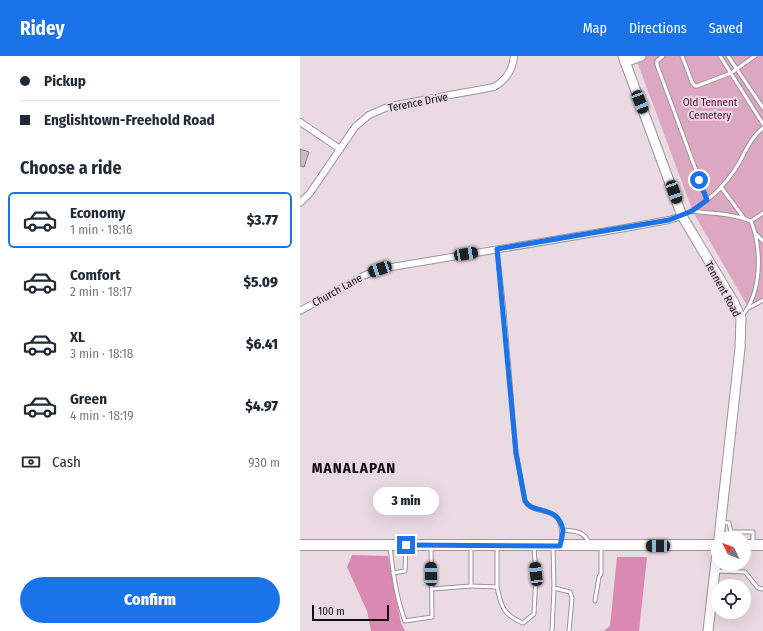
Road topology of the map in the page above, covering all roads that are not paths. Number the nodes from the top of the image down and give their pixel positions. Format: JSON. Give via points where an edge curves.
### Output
{"nodes":[{"id":1,"x":514,"y":56,"type":"edge"},
{"id":2,"x":641,"y":56,"type":"edge"},
{"id":3,"x":662,"y":56,"type":"edge"},
{"id":4,"x":682,"y":56,"type":"edge"},
{"id":5,"x":720,"y":56,"type":"edge"},
{"id":6,"x":728,"y":56,"type":"edge"},
{"id":7,"x":755,"y":56,"type":"edge"},
{"id":8,"x":624,"y":59,"type":"edge"},
{"id":9,"x":736,"y":69,"type":"junction"},
{"id":10,"x":731,"y":73,"type":"junction"},
{"id":11,"x":763,"y":108,"type":"edge"},
{"id":12,"x":756,"y":113,"type":"junction"},
{"id":13,"x":300,"y":122,"type":"edge"},
{"id":14,"x":763,"y":124,"type":"edge"},
{"id":15,"x":763,"y":128,"type":"edge"},
{"id":16,"x":340,"y":149,"type":"junction"},
{"id":17,"x":721,"y":187,"type":"junction"},
{"id":18,"x":707,"y":200,"type":"junction"},
{"id":19,"x":300,"y":203,"type":"edge"},
{"id":20,"x":692,"y":211,"type":"junction"},
{"id":21,"x":763,"y":213,"type":"edge"},
{"id":22,"x":682,"y":216,"type":"junction"},
{"id":23,"x":744,"y":218,"type":"junction"},
{"id":24,"x":751,"y":221,"type":"junction"},
{"id":25,"x":756,"y":234,"type":"junction"},
{"id":26,"x":763,"y":241,"type":"edge"},
{"id":27,"x":497,"y":249,"type":"junction"},
{"id":28,"x":763,"y":300,"type":"edge"},
{"id":29,"x":749,"y":308,"type":"junction"},
{"id":30,"x":300,"y":311,"type":"edge"},
{"id":31,"x":741,"y":318,"type":"junction"},
{"id":32,"x":720,"y":522,"type":"junction"},
{"id":33,"x":563,"y":530,"type":"junction"},
{"id":34,"x":719,"y":531,"type":"edge"},
{"id":35,"x":300,"y":545,"type":"edge"},
{"id":36,"x":390,"y":545,"type":"junction"},
{"id":37,"x":406,"y":545,"type":"junction"},
{"id":38,"x":431,"y":545,"type":"junction"},
{"id":39,"x":471,"y":545,"type":"junction"},
{"id":40,"x":534,"y":545,"type":"junction"},
{"id":41,"x":557,"y":545,"type":"junction"},
{"id":42,"x":711,"y":545,"type":"edge"},
{"id":43,"x":753,"y":545,"type":"edge"},
{"id":44,"x":497,"y":546,"type":"junction"},
{"id":45,"x":590,"y":546,"type":"junction"},
{"id":46,"x":602,"y":546,"type":"junction"},
{"id":47,"x":715,"y":571,"type":"joint"},
{"id":48,"x":393,"y":572,"type":"junction"},
{"id":49,"x":471,"y":586,"type":"junction"},
{"id":50,"x":497,"y":587,"type":"junction"},
{"id":51,"x":554,"y":588,"type":"junction"},
{"id":52,"x":432,"y":589,"type":"junction"},
{"id":53,"x":763,"y":589,"type":"edge"},
{"id":54,"x":595,"y":601,"type":"dead end"},
{"id":55,"x":552,"y":631,"type":"edge"},
{"id":56,"x":568,"y":631,"type":"edge"},
{"id":57,"x":708,"y":631,"type":"edge"}],
"edges":[{"from":1,"to":16,"type":"street","name":"Terence Drive","via":[[512,68],[494,87],[379,110],[360,122]]},
{"from":2,"to":8,"type":"street"},
{"from":3,"to":18,"type":"lane","via":[[657,65]]},
{"from":4,"to":10,"type":"lane","via":[[695,86]]},
{"from":5,"to":10,"type":"lane"},
{"from":6,"to":9,"type":"lane"},
{"from":7,"to":9,"type":"lane"},
{"from":8,"to":22,"type":"street","name":"Tennent Road"},
{"from":9,"to":10,"type":"lane"},
{"from":9,"to":11,"type":"lane"},
{"from":10,"to":12,"type":"lane"},
{"from":11,"to":12,"type":"lane"},
{"from":12,"to":14,"type":"lane"},
{"from":13,"to":16,"type":"street"},
{"from":15,"to":17,"type":"lane"},
{"from":16,"to":19,"type":"street","name":"Terence Drive","via":[[310,193]]},
{"from":17,"to":18,"type":"lane"},
{"from":17,"to":23,"type":"lane"},
{"from":18,"to":20,"type":"lane"},
{"from":20,"to":22,"type":"lane"},
{"from":20,"to":23,"type":"lane"},
{"from":21,"to":24,"type":"lane"},
{"from":22,"to":27,"type":"street","name":"Church Lane"},
{"from":22,"to":31,"type":"street","name":"Tennent Road"},
{"from":23,"to":24,"type":"lane"},
{"from":24,"to":25,"type":"lane"},
{"from":25,"to":26,"type":"lane"},
{"from":25,"to":29,"type":"lane","via":[[757,272]]},
{"from":27,"to":30,"type":"street","name":"Church Lane","via":[[380,269]]},
{"from":27,"to":33,"type":"lane","via":[[516,453],[525,501],[531,506],[553,513]]},
{"from":28,"to":29,"type":"lane"},
{"from":29,"to":31,"type":"lane"},
{"from":31,"to":32,"type":"street","name":"Tennent Road","via":[[740,348]]},
{"from":32,"to":34,"type":"street","name":"Tennent Road"},
{"from":32,"to":43,"type":"lane","via":[[729,522],[731,532],[753,532]]},
{"from":33,"to":41,"type":"lane"},
{"from":33,"to":45,"type":"lane","via":[[584,534]]},
{"from":35,"to":36,"type":"main road"},
{"from":36,"to":37,"type":"main road"},
{"from":36,"to":48,"type":"lane"},
{"from":37,"to":38,"type":"main road"},
{"from":37,"to":48,"type":"lane","via":[[406,571]]},
{"from":38,"to":39,"type":"main road"},
{"from":38,"to":52,"type":"lane"},
{"from":39,"to":44,"type":"main road"},
{"from":39,"to":49,"type":"lane"},
{"from":40,"to":41,"type":"main road"},
{"from":40,"to":44,"type":"main road"},
{"from":40,"to":50,"type":"lane","via":[[534,614],[523,623],[512,618],[501,606]]},
{"from":41,"to":45,"type":"main road"},
{"from":41,"to":51,"type":"lane"},
{"from":42,"to":46,"type":"main road"},
{"from":44,"to":50,"type":"lane"},
{"from":45,"to":46,"type":"main road"},
{"from":46,"to":54,"type":"lane","via":[[601,574]]},
{"from":47,"to":53,"type":"lane","via":[[745,572],[758,588]]},
{"from":47,"to":57,"type":"street"},
{"from":48,"to":52,"type":"lane","via":[[399,605],[405,621],[432,617]]},
{"from":49,"to":50,"type":"lane"},
{"from":49,"to":52,"type":"lane"},
{"from":51,"to":55,"type":"lane"},
{"from":51,"to":56,"type":"lane","via":[[570,592],[572,598]]}]}
